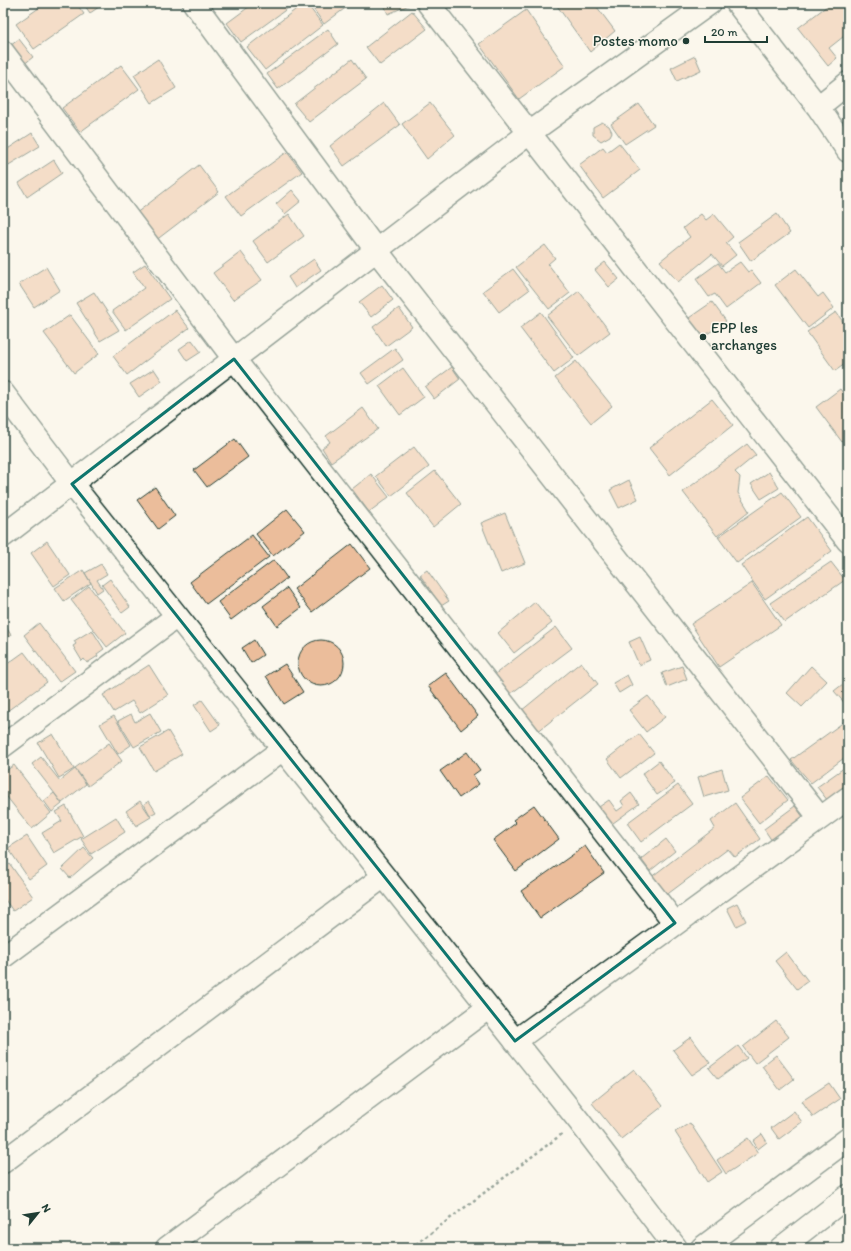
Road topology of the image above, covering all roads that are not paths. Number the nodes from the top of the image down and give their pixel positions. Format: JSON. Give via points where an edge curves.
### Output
{"nodes":[{"id":1,"x":194,"y":3,"type":"edge"},
{"id":2,"x":428,"y":3,"type":"edge"},
{"id":3,"x":710,"y":3,"type":"edge"},
{"id":4,"x":740,"y":4,"type":"edge"},
{"id":5,"x":3,"y":52,"type":"edge"},
{"id":6,"x":848,"y":83,"type":"edge"},
{"id":7,"x":818,"y":108,"type":"junction"},
{"id":8,"x":528,"y":134,"type":"junction"},
{"id":9,"x":848,"y":151,"type":"edge"},
{"id":10,"x":376,"y":250,"type":"junction"},
{"id":11,"x":234,"y":359,"type":"junction"},
{"id":12,"x":3,"y":393,"type":"edge"},
{"id":13,"x":72,"y":484,"type":"junction"},
{"id":14,"x":3,"y":536,"type":"edge"},
{"id":15,"x":848,"y":541,"type":"edge"},
{"id":16,"x":177,"y":616,"type":"junction"},
{"id":17,"x":3,"y":746,"type":"edge"},
{"id":18,"x":283,"y":749,"type":"junction"},
{"id":19,"x":848,"y":798,"type":"edge"},
{"id":20,"x":820,"y":818,"type":"junction"},
{"id":21,"x":384,"y":876,"type":"junction"},
{"id":22,"x":675,"y":924,"type":"junction"},
{"id":23,"x":3,"y":958,"type":"edge"},
{"id":24,"x":488,"y":1008,"type":"junction"},
{"id":25,"x":515,"y":1041,"type":"junction"},
{"id":26,"x":848,"y":1139,"type":"edge"},
{"id":27,"x":3,"y":1162,"type":"edge"},
{"id":28,"x":848,"y":1196,"type":"edge"},
{"id":29,"x":167,"y":1248,"type":"edge"},
{"id":30,"x":676,"y":1248,"type":"edge"},
{"id":31,"x":702,"y":1248,"type":"edge"},
{"id":32,"x":781,"y":1248,"type":"edge"}],
"edges":[{"from":1,"to":10,"type":"street"},
{"from":2,"to":8,"type":"street"},
{"from":3,"to":8,"type":"street"},
{"from":4,"to":7,"type":"street"},
{"from":5,"to":11,"type":"street"},
{"from":6,"to":7,"type":"street"},
{"from":7,"to":9,"type":"street"},
{"from":8,"to":10,"type":"street"},
{"from":8,"to":15,"type":"street"},
{"from":10,"to":11,"type":"street"},
{"from":10,"to":20,"type":"street"},
{"from":11,"to":13,"type":"street"},
{"from":11,"to":22,"type":"street"},
{"from":12,"to":13,"type":"street"},
{"from":13,"to":14,"type":"street"},
{"from":13,"to":16,"type":"street"},
{"from":16,"to":17,"type":"street"},
{"from":16,"to":18,"type":"street"},
{"from":18,"to":21,"type":"street"},
{"from":18,"to":23,"type":"street"},
{"from":19,"to":20,"type":"street"},
{"from":20,"to":22,"type":"street"},
{"from":21,"to":24,"type":"street"},
{"from":21,"to":27,"type":"street"},
{"from":22,"to":25,"type":"street"},
{"from":24,"to":25,"type":"street"},
{"from":24,"to":29,"type":"street"},
{"from":25,"to":30,"type":"street"},
{"from":26,"to":31,"type":"street"},
{"from":28,"to":32,"type":"street"}]}
